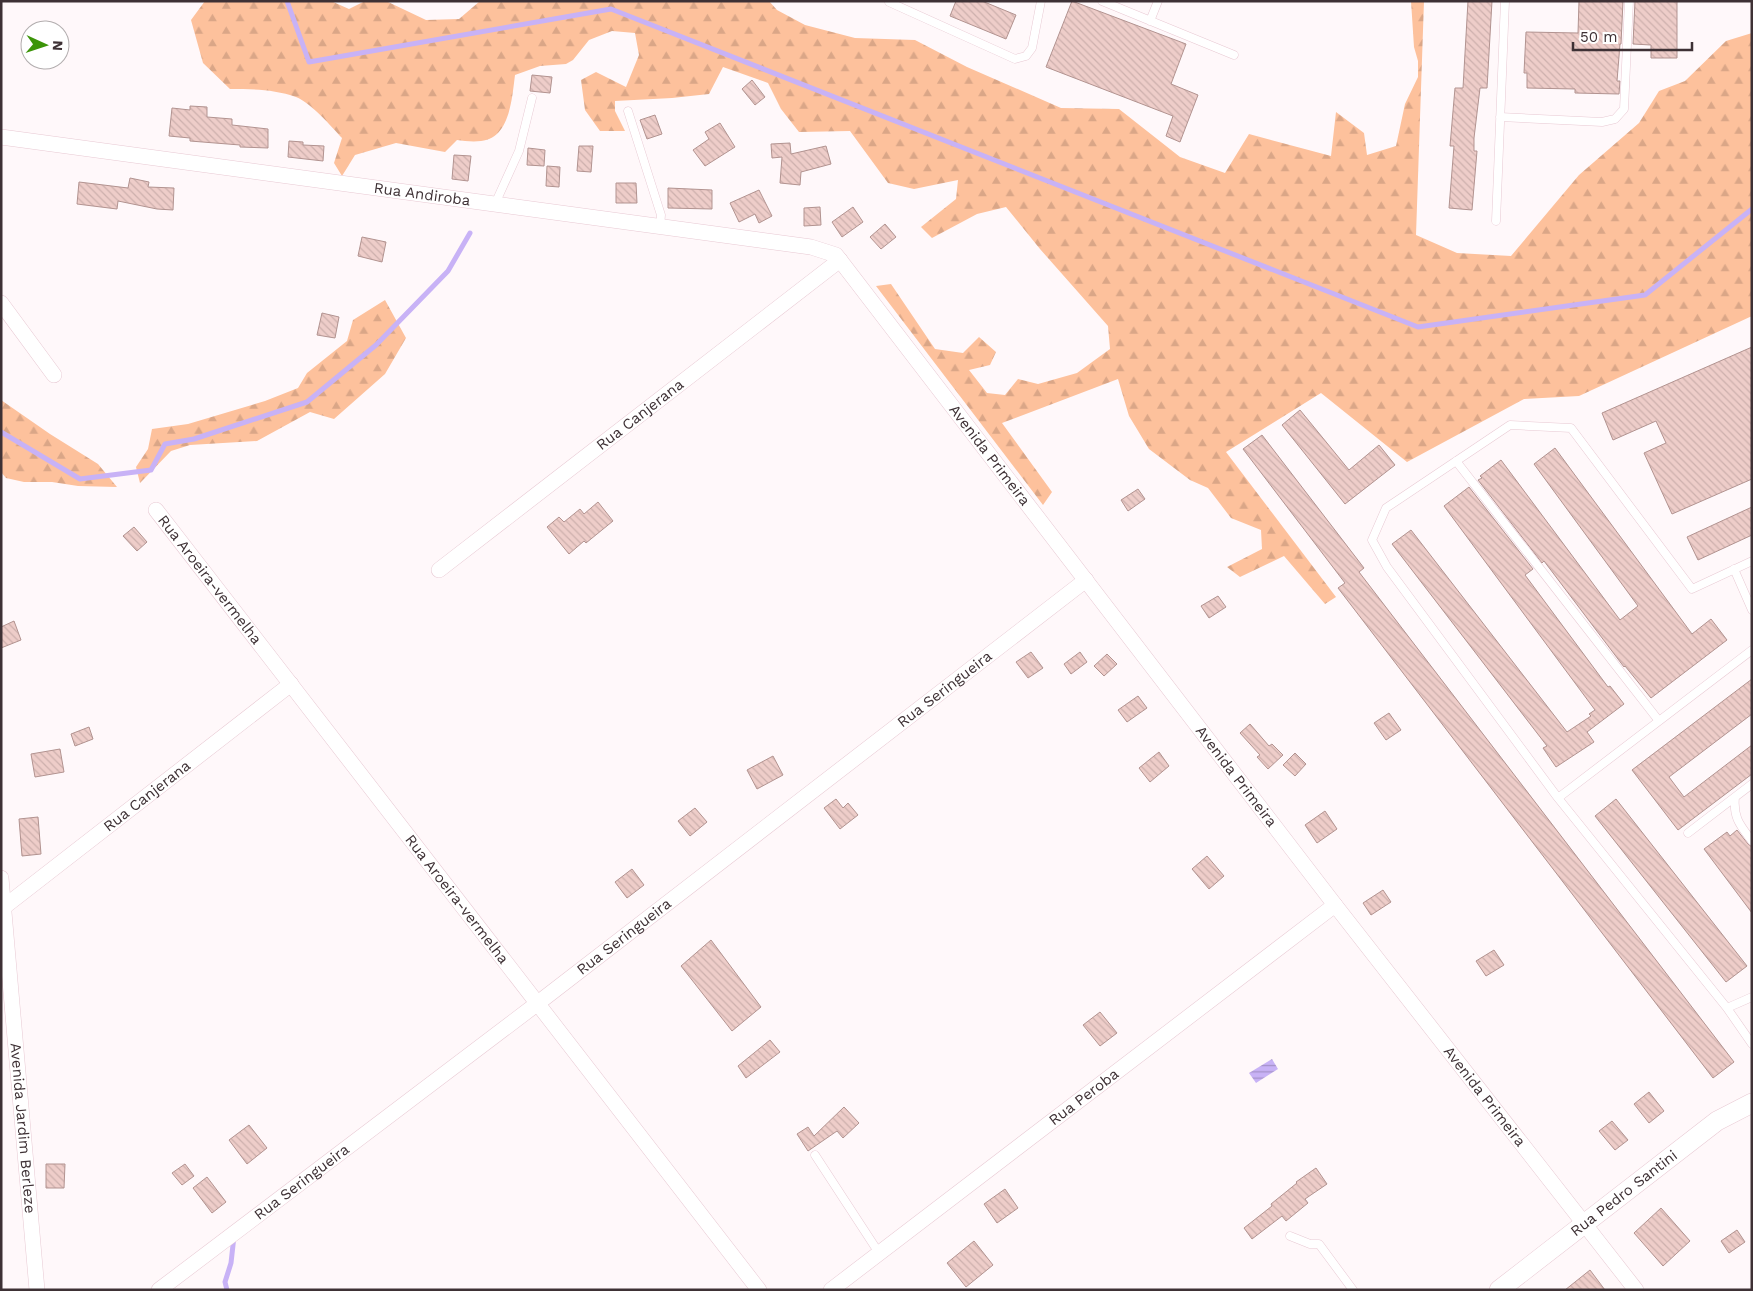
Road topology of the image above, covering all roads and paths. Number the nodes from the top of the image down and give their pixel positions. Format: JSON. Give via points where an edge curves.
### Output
{"nodes":[{"id":1,"x":1041,"y":1,"type":"edge"},
{"id":2,"x":1102,"y":1,"type":"edge"},
{"id":3,"x":1158,"y":1,"type":"edge"},
{"id":4,"x":1504,"y":1,"type":"edge"},
{"id":5,"x":1630,"y":1,"type":"edge"},
{"id":6,"x":889,"y":2,"type":"edge"},
{"id":7,"x":1150,"y":21,"type":"junction"},
{"id":8,"x":1234,"y":55,"type":"dead end"},
{"id":9,"x":532,"y":98,"type":"dead end"},
{"id":10,"x":628,"y":111,"type":"dead end"},
{"id":11,"x":1500,"y":117,"type":"junction"},
{"id":12,"x":1,"y":137,"type":"edge"},
{"id":13,"x":494,"y":204,"type":"junction"},
{"id":14,"x":1496,"y":221,"type":"dead end"},
{"id":15,"x":660,"y":227,"type":"junction"},
{"id":16,"x":840,"y":260,"type":"junction"},
{"id":17,"x":1,"y":303,"type":"edge"},
{"id":18,"x":54,"y":375,"type":"dead end"},
{"id":19,"x":1456,"y":461,"type":"junction"},
{"id":20,"x":156,"y":510,"type":"dead end"},
{"id":21,"x":1752,"y":561,"type":"edge"},
{"id":22,"x":1734,"y":569,"type":"junction"},
{"id":23,"x":439,"y":570,"type":"dead end"},
{"id":24,"x":1086,"y":580,"type":"junction"},
{"id":25,"x":1752,"y":610,"type":"edge"},
{"id":26,"x":1752,"y":650,"type":"edge"},
{"id":27,"x":291,"y":684,"type":"junction"},
{"id":28,"x":1659,"y":721,"type":"junction"},
{"id":29,"x":1752,"y":784,"type":"edge"},
{"id":30,"x":1735,"y":797,"type":"junction"},
{"id":31,"x":1558,"y":798,"type":"junction"},
{"id":32,"x":1688,"y":832,"type":"dead end"},
{"id":33,"x":1752,"y":841,"type":"edge"},
{"id":34,"x":1,"y":878,"type":"edge"},
{"id":35,"x":1335,"y":904,"type":"junction"},
{"id":36,"x":4,"y":907,"type":"junction"},
{"id":37,"x":1752,"y":997,"type":"edge"},
{"id":38,"x":538,"y":1003,"type":"junction"},
{"id":39,"x":1727,"y":1008,"type":"junction"},
{"id":40,"x":1752,"y":1044,"type":"edge"},
{"id":41,"x":1752,"y":1103,"type":"edge"},
{"id":42,"x":815,"y":1155,"type":"dead end"},
{"id":43,"x":1584,"y":1224,"type":"junction"},
{"id":44,"x":1290,"y":1236,"type":"dead end"},
{"id":45,"x":879,"y":1253,"type":"junction"},
{"id":46,"x":37,"y":1290,"type":"edge"},
{"id":47,"x":159,"y":1290,"type":"edge"},
{"id":48,"x":760,"y":1290,"type":"edge"},
{"id":49,"x":831,"y":1290,"type":"edge"},
{"id":50,"x":1353,"y":1290,"type":"edge"},
{"id":51,"x":1499,"y":1290,"type":"edge"},
{"id":52,"x":1636,"y":1290,"type":"edge"}],
"edges":[{"from":1,"to":6,"type":"lane","via":[[1032,48],[1026,56],[1015,58]]},
{"from":2,"to":7,"type":"lane"},
{"from":3,"to":7,"type":"lane"},
{"from":4,"to":11,"type":"lane"},
{"from":5,"to":11,"type":"lane","via":[[1624,109],[1615,119],[1602,122]]},
{"from":7,"to":8,"type":"lane"},
{"from":9,"to":13,"type":"lane","via":[[520,151]]},
{"from":10,"to":15,"type":"lane","via":[[661,215]]},
{"from":11,"to":14,"type":"lane"},
{"from":12,"to":13,"type":"street","name":"Rua Andiroba"},
{"from":13,"to":15,"type":"street","name":"Rua Andiroba"},
{"from":15,"to":16,"type":"street","name":"Rua Andiroba","via":[[811,247],[836,255]]},
{"from":16,"to":23,"type":"street","name":"Rua Canjerana"},
{"from":16,"to":24,"type":"street","name":"Avenida Primeira"},
{"from":17,"to":18,"type":"street"},
{"from":19,"to":22,"type":"lane","via":[[1510,425],[1570,428],[1692,589]]},
{"from":19,"to":28,"type":"lane"},
{"from":19,"to":31,"type":"lane","via":[[1386,508],[1372,540],[1388,567]]},
{"from":20,"to":27,"type":"street","name":"Rua Aroeira-vermelha"},
{"from":21,"to":22,"type":"lane"},
{"from":22,"to":25,"type":"lane"},
{"from":24,"to":35,"type":"street","name":"Avenida Primeira"},
{"from":24,"to":38,"type":"street","name":"Rua Seringueira"},
{"from":26,"to":28,"type":"lane"},
{"from":27,"to":36,"type":"street","name":"Rua Canjerana"},
{"from":27,"to":38,"type":"street","name":"Rua Aroeira-vermelha"},
{"from":28,"to":31,"type":"lane"},
{"from":29,"to":30,"type":"lane"},
{"from":30,"to":32,"type":"lane"},
{"from":30,"to":33,"type":"lane","via":[[1735,815]]},
{"from":31,"to":39,"type":"lane"},
{"from":34,"to":36,"type":"street","name":"Avenida Jardim Berleze"},
{"from":35,"to":43,"type":"street","name":"Avenida Primeira"},
{"from":35,"to":45,"type":"street","name":"Rua Peroba"},
{"from":36,"to":46,"type":"street","name":"Avenida Jardim Berleze"},
{"from":37,"to":39,"type":"lane"},
{"from":38,"to":47,"type":"street","name":"Rua Seringueira"},
{"from":38,"to":48,"type":"street","name":"Rua Aroeira-vermelha"},
{"from":39,"to":40,"type":"lane"},
{"from":41,"to":43,"type":"street","name":"Rua Pedro Santini","via":[[1717,1121]]},
{"from":42,"to":45,"type":"lane"},
{"from":43,"to":51,"type":"street","name":"Rua Pedro Santini"},
{"from":43,"to":52,"type":"street","name":"Avenida Primeira"},
{"from":44,"to":50,"type":"lane","via":[[1318,1244]]},
{"from":45,"to":49,"type":"street","name":"Rua Peroba"}]}
